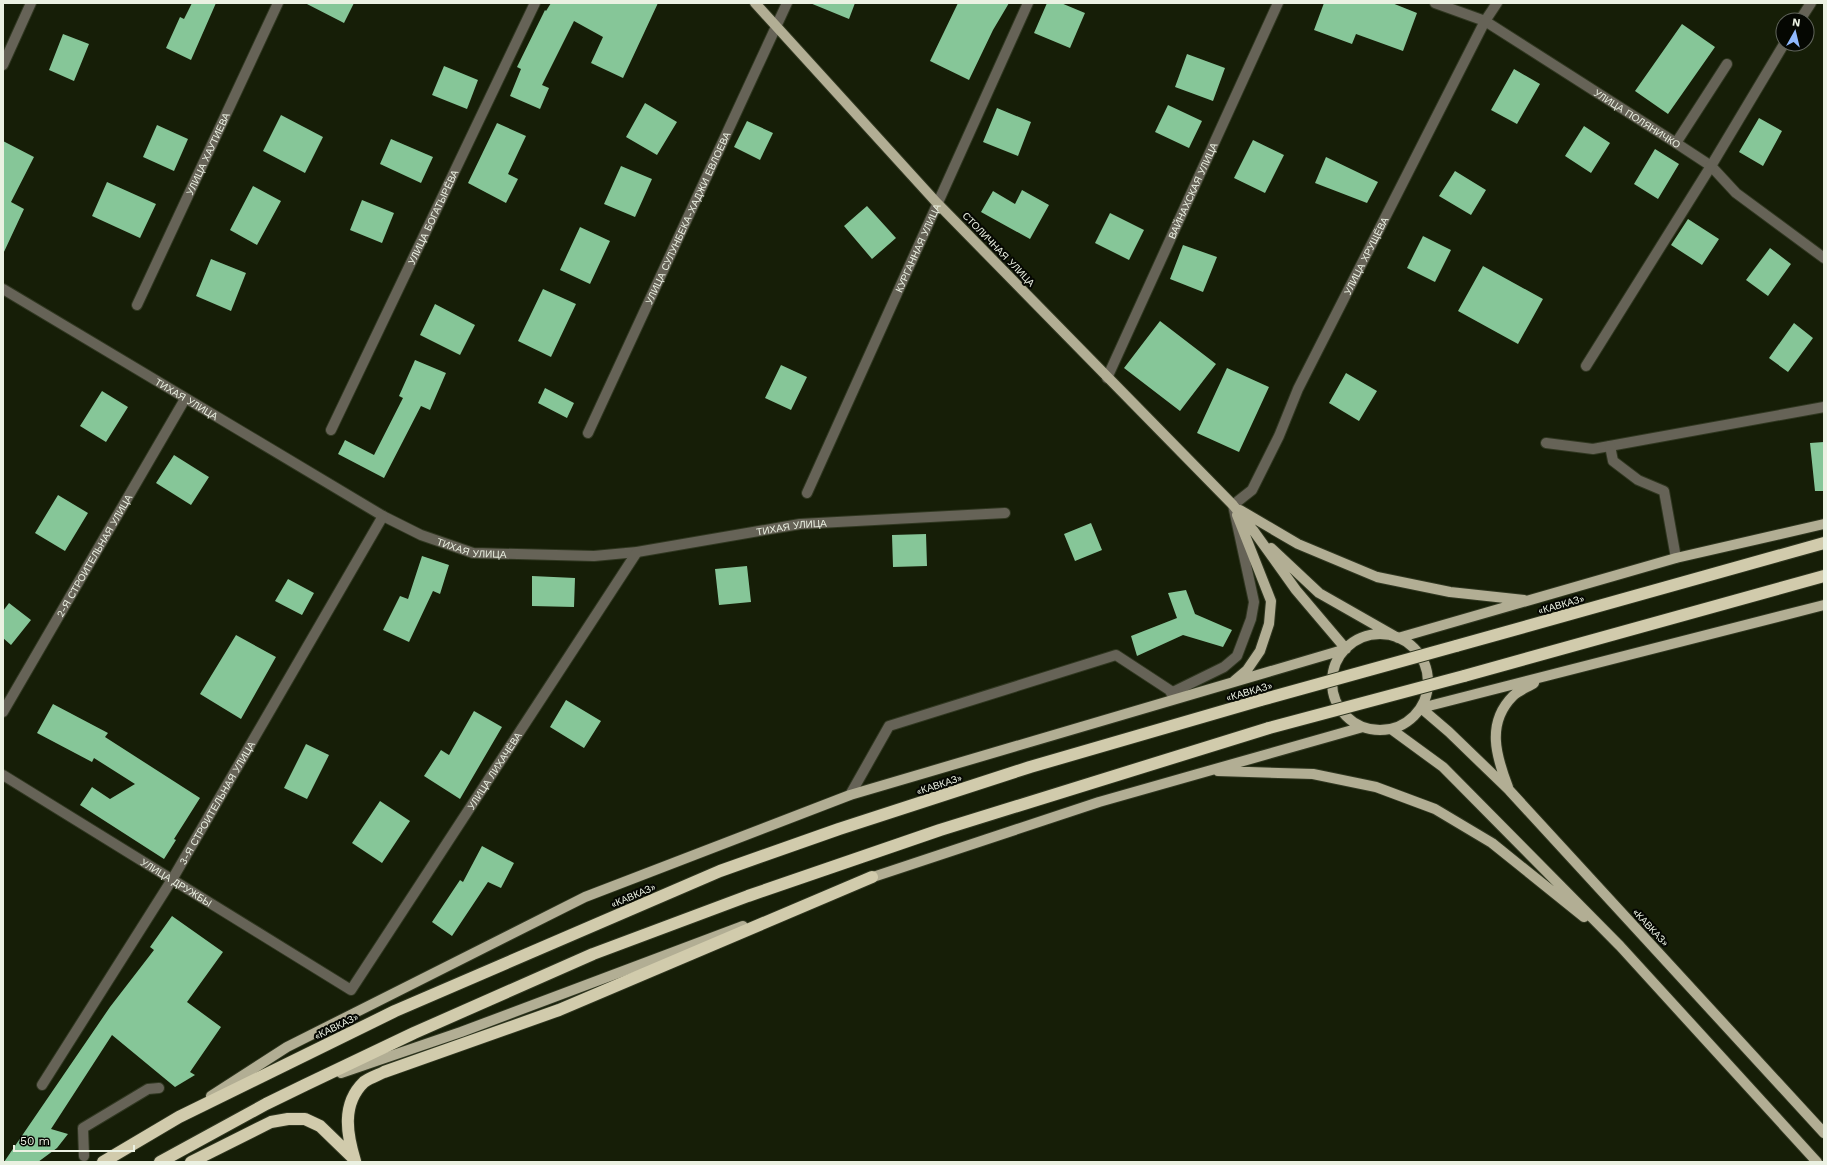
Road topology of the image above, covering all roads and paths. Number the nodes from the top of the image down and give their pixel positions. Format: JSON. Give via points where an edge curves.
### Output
{"nodes":[{"id":1,"x":31,"y":3,"type":"edge"},
{"id":2,"x":278,"y":3,"type":"edge"},
{"id":3,"x":535,"y":3,"type":"edge"},
{"id":4,"x":755,"y":3,"type":"edge"},
{"id":5,"x":787,"y":3,"type":"edge"},
{"id":6,"x":1028,"y":3,"type":"edge"},
{"id":7,"x":1278,"y":3,"type":"edge"},
{"id":8,"x":1435,"y":3,"type":"edge"},
{"id":9,"x":1497,"y":3,"type":"edge"},
{"id":10,"x":1811,"y":3,"type":"edge"},
{"id":11,"x":1805,"y":12,"type":"edge"},
{"id":12,"x":1484,"y":21,"type":"junction"},
{"id":13,"x":776,"y":28,"type":"junction"},
{"id":14,"x":1779,"y":52,"type":"edge"},
{"id":15,"x":1727,"y":64,"type":"dead end"},
{"id":16,"x":3,"y":65,"type":"edge"},
{"id":17,"x":1676,"y":143,"type":"junction"},
{"id":18,"x":1711,"y":166,"type":"junction"},
{"id":19,"x":937,"y":203,"type":"junction"},
{"id":20,"x":1824,"y":258,"type":"edge"},
{"id":21,"x":3,"y":289,"type":"edge"},
{"id":22,"x":137,"y":305,"type":"dead end"},
{"id":23,"x":1586,"y":366,"type":"dead end"},
{"id":24,"x":1107,"y":378,"type":"junction"},
{"id":25,"x":185,"y":399,"type":"junction"},
{"id":26,"x":1824,"y":407,"type":"edge"},
{"id":27,"x":332,"y":430,"type":"dead end"},
{"id":28,"x":588,"y":433,"type":"dead end"},
{"id":29,"x":1546,"y":443,"type":"dead end"},
{"id":30,"x":1610,"y":446,"type":"junction"},
{"id":31,"x":807,"y":493,"type":"dead end"},
{"id":32,"x":1233,"y":506,"type":"junction"},
{"id":33,"x":1005,"y":513,"type":"dead end"},
{"id":34,"x":383,"y":516,"type":"junction"},
{"id":35,"x":1824,"y":524,"type":"edge"},
{"id":36,"x":1253,"y":530,"type":"junction"},
{"id":37,"x":1824,"y":543,"type":"edge"},
{"id":38,"x":637,"y":552,"type":"junction"},
{"id":39,"x":1676,"y":558,"type":"junction"},
{"id":40,"x":1824,"y":576,"type":"edge"},
{"id":41,"x":1529,"y":601,"type":"junction"},
{"id":42,"x":1824,"y":605,"type":"edge"},
{"id":43,"x":1398,"y":638,"type":"junction"},
{"id":44,"x":1346,"y":649,"type":"junction"},
{"id":45,"x":1542,"y":677,"type":"junction"},
{"id":46,"x":1229,"y":685,"type":"junction"},
{"id":47,"x":1171,"y":693,"type":"junction"},
{"id":48,"x":1184,"y":698,"type":"junction"},
{"id":49,"x":1421,"y":708,"type":"junction"},
{"id":50,"x":3,"y":712,"type":"edge"},
{"id":51,"x":1363,"y":727,"type":"junction"},
{"id":52,"x":1391,"y":729,"type":"junction"},
{"id":53,"x":1206,"y":770,"type":"junction"},
{"id":54,"x":3,"y":774,"type":"edge"},
{"id":55,"x":1509,"y":790,"type":"junction"},
{"id":56,"x":850,"y":795,"type":"junction"},
{"id":57,"x":872,"y":877,"type":"junction"},
{"id":58,"x":172,"y":878,"type":"junction"},
{"id":59,"x":1620,"y":946,"type":"junction"},
{"id":60,"x":351,"y":990,"type":"joint"},
{"id":61,"x":42,"y":1085,"type":"dead end"},
{"id":62,"x":305,"y":1085,"type":"junction"},
{"id":63,"x":159,"y":1088,"type":"dead end"},
{"id":64,"x":179,"y":1117,"type":"junction"},
{"id":65,"x":1824,"y":1133,"type":"edge"},
{"id":66,"x":84,"y":1156,"type":"dead end"},
{"id":67,"x":103,"y":1162,"type":"edge"},
{"id":68,"x":160,"y":1162,"type":"edge"},
{"id":69,"x":191,"y":1162,"type":"edge"},
{"id":70,"x":355,"y":1162,"type":"edge"},
{"id":71,"x":1817,"y":1162,"type":"edge"}],
"edges":[{"from":1,"to":16,"type":"street"},
{"from":2,"to":22,"type":"street","name":"УЛИЦА ХАУТИЕВА"},
{"from":3,"to":27,"type":"street","name":"УЛИЦА БОГАТЫРЁВА"},
{"from":4,"to":13,"type":"main road","name":"СТОЛИЧНАЯ УЛИЦА"},
{"from":5,"to":13,"type":"street","name":"УЛИЦА СУЛУНБЕКА-ХАДЖИ ЕВЛОЕВА"},
{"from":6,"to":19,"type":"street","name":"КУРГАННАЯ УЛИЦА"},
{"from":7,"to":24,"type":"street","name":"ВАЙНАХСКАЯ УЛИЦА"},
{"from":8,"to":12,"type":"street","name":"УЛИЦА ПОЛЯНИЧКО"},
{"from":9,"to":12,"type":"street","name":"УЛИЦА ХРУЩЁВА"},
{"from":10,"to":11,"type":"street"},
{"from":12,"to":17,"type":"street","name":"УЛИЦА ПОЛЯНИЧКО"},
{"from":12,"to":32,"type":"street","name":"УЛИЦА ХРУЩЁВА","via":[[1298,388],[1279,436],[1252,490]]},
{"from":13,"to":19,"type":"main road","name":"СТОЛИЧНАЯ УЛИЦА"},
{"from":13,"to":28,"type":"street","name":"УЛИЦА СУЛУНБЕКА-ХАДЖИ ЕВЛОЕВА"},
{"from":14,"to":18,"type":"street"},
{"from":15,"to":17,"type":"street"},
{"from":17,"to":18,"type":"street","name":"УЛИЦА ПОЛЯНИЧКО"},
{"from":18,"to":20,"type":"street","name":"УЛИЦА ПОЛЯНИЧКО","via":[[1736,193]]},
{"from":18,"to":23,"type":"street"},
{"from":19,"to":24,"type":"main road","name":"СТОЛИЧНАЯ УЛИЦА"},
{"from":19,"to":31,"type":"street","name":"КУРГАННАЯ УЛИЦА"},
{"from":21,"to":25,"type":"street","name":"ТИХАЯ УЛИЦА"},
{"from":24,"to":32,"type":"main road","name":"СТОЛИЧНАЯ УЛИЦА"},
{"from":25,"to":34,"type":"street","name":"ТИХАЯ УЛИЦА"},
{"from":25,"to":50,"type":"street","name":"2-Я СТРОИТЕЛЬНАЯ УЛИЦА"},
{"from":26,"to":30,"type":"street"},
{"from":29,"to":30,"type":"street","via":[[1593,449]]},
{"from":30,"to":39,"type":"street","via":[[1614,461],[1638,480],[1664,491]]},
{"from":32,"to":36,"type":"main road"},
{"from":32,"to":41,"type":"main road","via":[[1298,544],[1377,577],[1450,592]]},
{"from":32,"to":46,"type":"main road","via":[[1271,601],[1269,624],[1260,651],[1247,670]]},
{"from":32,"to":47,"type":"street","via":[[1254,602],[1251,619],[1237,656],[1224,667]]},
{"from":33,"to":38,"type":"street","name":"ТИХАЯ УЛИЦА","via":[[800,524]]},
{"from":34,"to":38,"type":"street","name":"ТИХАЯ УЛИЦА","via":[[421,535],[473,553],[594,556]]},
{"from":34,"to":58,"type":"street","name":"3-Я СТРОИТЕЛЬНАЯ УЛИЦА"},
{"from":35,"to":39,"type":"main road"},
{"from":36,"to":43,"type":"main road","via":[[1319,594]]},
{"from":36,"to":44,"type":"main road","via":[[1296,590]]},
{"from":37,"to":64,"type":"highway","name":"«КАВКАЗ»","bridge":true,"via":[[1030,767],[839,829],[720,871],[395,1011]]},
{"from":38,"to":60,"type":"street","name":"УЛИЦА ЛИХАЧЁВА"},
{"from":39,"to":41,"type":"main road"},
{"from":40,"to":62,"type":"highway","bridge":true,"via":[[1269,728],[940,830],[740,899],[592,954]]},
{"from":41,"to":43,"type":"main road"},
{"from":42,"to":45,"type":"main road"},
{"from":43,"to":44,"type":"main road","via":[[1370,636]]},
{"from":43,"to":49,"type":"main road","via":[[1420,655],[1426,668],[1428,690]]},
{"from":44,"to":46,"type":"main road"},
{"from":44,"to":51,"type":"main road","via":[[1336,665],[1334,693],[1347,717]]},
{"from":45,"to":49,"type":"main road"},
{"from":45,"to":55,"type":"main road","via":[[1513,696],[1500,716],[1495,736],[1497,759]]},
{"from":46,"to":48,"type":"main road"},
{"from":47,"to":48,"type":"street"},
{"from":47,"to":56,"type":"street","via":[[1116,655],[888,726]]},
{"from":48,"to":56,"type":"main road"},
{"from":49,"to":52,"type":"main road","via":[[1408,722]]},
{"from":49,"to":55,"type":"main road","name":"«КАВКАЗ»"},
{"from":51,"to":52,"type":"main road"},
{"from":51,"to":53,"type":"main road"},
{"from":52,"to":59,"type":"main road","via":[[1443,766]]},
{"from":53,"to":57,"type":"main road","via":[[1099,802]]},
{"from":53,"to":59,"type":"main road","via":[[1313,774],[1376,787],[1435,809],[1492,843]]},
{"from":54,"to":58,"type":"street","name":"УЛИЦА ДРУЖБЫ"},
{"from":55,"to":65,"type":"main road","name":"«КАВКАЗ»"},
{"from":56,"to":64,"type":"main road","via":[[585,897],[287,1047]]},
{"from":57,"to":62,"type":"main road","via":[[461,1032]]},
{"from":57,"to":70,"type":"highway","via":[[559,1010],[384,1072],[365,1082],[349,1110],[347,1124],[348,1139]]},
{"from":58,"to":60,"type":"street","name":"УЛИЦА ДРУЖБЫ"},
{"from":58,"to":61,"type":"street","name":"3-Я СТРОИТЕЛЬНАЯ УЛИЦА"},
{"from":59,"to":71,"type":"main road"},
{"from":62,"to":68,"type":"highway"},
{"from":63,"to":66,"type":"street","via":[[148,1089],[82,1128]]},
{"from":64,"to":67,"type":"highway","name":"«КАВКАЗ»"},
{"from":69,"to":70,"type":"highway","via":[[271,1122],[288,1119],[305,1119],[320,1126]]}]}
